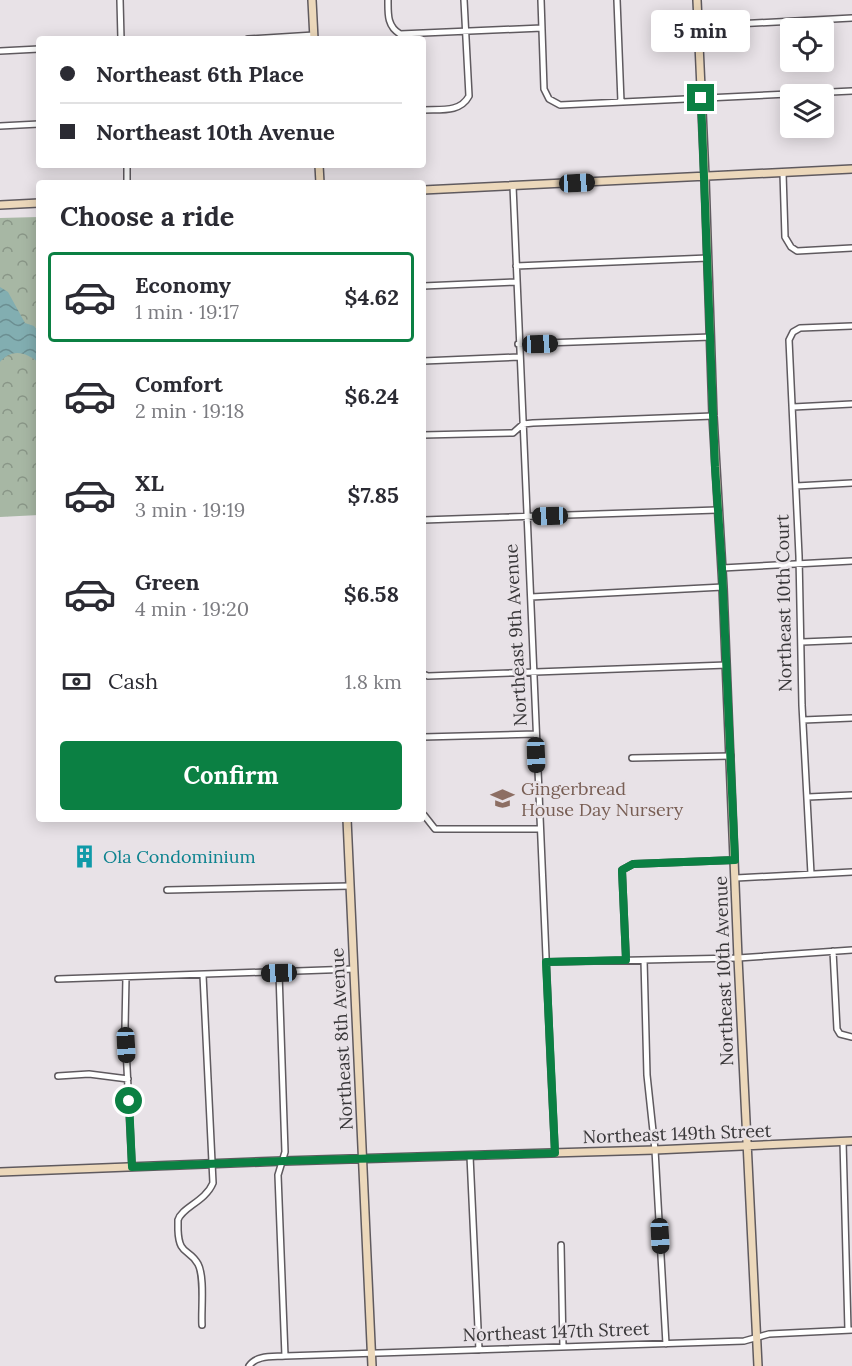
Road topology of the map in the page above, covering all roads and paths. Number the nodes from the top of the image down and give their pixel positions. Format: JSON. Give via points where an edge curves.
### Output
{"nodes":[{"id":1,"x":120,"y":0,"type":"edge"},
{"id":2,"x":312,"y":0,"type":"edge"},
{"id":3,"x":388,"y":0,"type":"edge"},
{"id":4,"x":464,"y":0,"type":"edge"},
{"id":5,"x":541,"y":0,"type":"edge"},
{"id":6,"x":617,"y":0,"type":"edge"},
{"id":7,"x":697,"y":0,"type":"edge"},
{"id":8,"x":852,"y":18,"type":"edge"},
{"id":9,"x":698,"y":26,"type":"junction"},
{"id":10,"x":542,"y":28,"type":"junction"},
{"id":11,"x":465,"y":32,"type":"junction"},
{"id":12,"x":120,"y":36,"type":"edge"},
{"id":13,"x":314,"y":36,"type":"edge"},
{"id":14,"x":36,"y":49,"type":"edge"},
{"id":15,"x":0,"y":51,"type":"edge"},
{"id":16,"x":852,"y":91,"type":"edge"},
{"id":17,"x":701,"y":98,"type":"junction"},
{"id":18,"x":621,"y":102,"type":"junction"},
{"id":19,"x":426,"y":110,"type":"edge"},
{"id":20,"x":36,"y":124,"type":"edge"},
{"id":21,"x":0,"y":126,"type":"edge"},
{"id":22,"x":852,"y":169,"type":"edge"},
{"id":23,"x":783,"y":173,"type":"junction"},
{"id":24,"x":705,"y":177,"type":"junction"},
{"id":25,"x":513,"y":186,"type":"junction"},
{"id":26,"x":426,"y":190,"type":"edge"},
{"id":27,"x":36,"y":203,"type":"edge"},
{"id":28,"x":0,"y":205,"type":"edge"},
{"id":29,"x":852,"y":248,"type":"edge"},
{"id":30,"x":708,"y":258,"type":"junction"},
{"id":31,"x":516,"y":266,"type":"junction"},
{"id":32,"x":516,"y":282,"type":"junction"},
{"id":33,"x":426,"y":286,"type":"edge"},
{"id":34,"x":852,"y":326,"type":"edge"},
{"id":35,"x":711,"y":337,"type":"junction"},
{"id":36,"x":518,"y":344,"type":"junction"},
{"id":37,"x":519,"y":357,"type":"junction"},
{"id":38,"x":426,"y":362,"type":"edge"},
{"id":39,"x":852,"y":404,"type":"edge"},
{"id":40,"x":793,"y":407,"type":"junction"},
{"id":41,"x":713,"y":416,"type":"junction"},
{"id":42,"x":523,"y":424,"type":"junction"},
{"id":43,"x":426,"y":435,"type":"edge"},
{"id":44,"x":852,"y":483,"type":"edge"},
{"id":45,"x":796,"y":486,"type":"junction"},
{"id":46,"x":717,"y":510,"type":"junction"},
{"id":47,"x":526,"y":516,"type":"junction"},
{"id":48,"x":426,"y":520,"type":"edge"},
{"id":49,"x":852,"y":561,"type":"edge"},
{"id":50,"x":799,"y":564,"type":"junction"},
{"id":51,"x":722,"y":568,"type":"junction"},
{"id":52,"x":723,"y":588,"type":"junction"},
{"id":53,"x":531,"y":597,"type":"junction"},
{"id":54,"x":852,"y":640,"type":"edge"},
{"id":55,"x":802,"y":642,"type":"junction"},
{"id":56,"x":727,"y":665,"type":"junction"},
{"id":57,"x":533,"y":672,"type":"junction"},
{"id":58,"x":426,"y":674,"type":"edge"},
{"id":59,"x":852,"y":718,"type":"edge"},
{"id":60,"x":803,"y":720,"type":"junction"},
{"id":61,"x":536,"y":734,"type":"junction"},
{"id":62,"x":426,"y":737,"type":"edge"},
{"id":63,"x":730,"y":756,"type":"junction"},
{"id":64,"x":632,"y":758,"type":"dead end"},
{"id":65,"x":852,"y":795,"type":"edge"},
{"id":66,"x":808,"y":797,"type":"junction"},
{"id":67,"x":426,"y":818,"type":"edge"},
{"id":68,"x":347,"y":822,"type":"edge"},
{"id":69,"x":539,"y":829,"type":"junction"},
{"id":70,"x":735,"y":860,"type":"junction"},
{"id":71,"x":852,"y":872,"type":"edge"},
{"id":72,"x":811,"y":874,"type":"junction"},
{"id":73,"x":736,"y":878,"type":"junction"},
{"id":74,"x":350,"y":886,"type":"junction"},
{"id":75,"x":167,"y":890,"type":"dead end"},
{"id":76,"x":852,"y":950,"type":"edge"},
{"id":77,"x":833,"y":951,"type":"junction"},
{"id":78,"x":738,"y":958,"type":"junction"},
{"id":79,"x":626,"y":960,"type":"junction"},
{"id":80,"x":645,"y":960,"type":"junction"},
{"id":81,"x":546,"y":962,"type":"junction"},
{"id":82,"x":354,"y":969,"type":"junction"},
{"id":83,"x":279,"y":973,"type":"junction"},
{"id":84,"x":203,"y":975,"type":"junction"},
{"id":85,"x":126,"y":977,"type":"junction"},
{"id":86,"x":58,"y":979,"type":"dead end"},
{"id":87,"x":852,"y":1037,"type":"edge"},
{"id":88,"x":58,"y":1076,"type":"dead end"},
{"id":89,"x":128,"y":1079,"type":"junction"},
{"id":90,"x":852,"y":1141,"type":"edge"},
{"id":91,"x":843,"y":1142,"type":"junction"},
{"id":92,"x":747,"y":1147,"type":"junction"},
{"id":93,"x":655,"y":1150,"type":"junction"},
{"id":94,"x":555,"y":1153,"type":"junction"},
{"id":95,"x":470,"y":1156,"type":"junction"},
{"id":96,"x":363,"y":1160,"type":"junction"},
{"id":97,"x":284,"y":1161,"type":"junction"},
{"id":98,"x":211,"y":1165,"type":"junction"},
{"id":99,"x":132,"y":1167,"type":"junction"},
{"id":100,"x":0,"y":1172,"type":"edge"},
{"id":101,"x":561,"y":1245,"type":"dead end"},
{"id":102,"x":202,"y":1325,"type":"dead end"},
{"id":103,"x":850,"y":1330,"type":"edge"},
{"id":104,"x":757,"y":1338,"type":"junction"},
{"id":105,"x":666,"y":1344,"type":"junction"},
{"id":106,"x":563,"y":1347,"type":"junction"},
{"id":107,"x":479,"y":1350,"type":"junction"},
{"id":108,"x":372,"y":1353,"type":"junction"},
{"id":109,"x":285,"y":1356,"type":"junction"},
{"id":110,"x":249,"y":1366,"type":"edge"},
{"id":111,"x":372,"y":1366,"type":"edge"},
{"id":112,"x":758,"y":1366,"type":"edge"}],
"edges":[{"from":1,"to":12,"type":"street"},
{"from":2,"to":13,"type":"street"},
{"from":3,"to":11,"type":"street","via":[[389,20],[393,30],[400,34]]},
{"from":4,"to":11,"type":"street"},
{"from":5,"to":10,"type":"street"},
{"from":6,"to":18,"type":"street"},
{"from":7,"to":9,"type":"street","name":"Northeast 10th Avenue"},
{"from":8,"to":9,"type":"street"},
{"from":9,"to":17,"type":"street","name":"Northeast 10th Avenue"},
{"from":10,"to":11,"type":"street"},
{"from":10,"to":18,"type":"street","via":[[544,88],[549,99],[560,105]]},
{"from":11,"to":19,"type":"street","via":[[469,96],[455,109]]},
{"from":14,"to":15,"type":"street"},
{"from":16,"to":17,"type":"street"},
{"from":17,"to":18,"type":"street"},
{"from":17,"to":24,"type":"street","name":"Northeast 10th Avenue"},
{"from":20,"to":21,"type":"street"},
{"from":22,"to":23,"type":"street"},
{"from":23,"to":24,"type":"street"},
{"from":23,"to":29,"type":"street","via":[[785,237],[790,247],[797,251]]},
{"from":24,"to":25,"type":"street"},
{"from":24,"to":30,"type":"street","name":"Northeast 10th Avenue"},
{"from":25,"to":26,"type":"street"},
{"from":25,"to":31,"type":"street","name":"Northeast 9th Avenue"},
{"from":27,"to":28,"type":"street"},
{"from":30,"to":31,"type":"street"},
{"from":30,"to":35,"type":"street","name":"Northeast 10th Avenue"},
{"from":31,"to":32,"type":"street","name":"Northeast 9th Avenue"},
{"from":32,"to":33,"type":"street"},
{"from":32,"to":36,"type":"street","name":"Northeast 9th Avenue"},
{"from":34,"to":40,"type":"street","name":"Northeast 10th Court","via":[[801,328],[793,332],[789,340]]},
{"from":35,"to":36,"type":"street"},
{"from":35,"to":41,"type":"street","name":"Northeast 10th Avenue"},
{"from":36,"to":37,"type":"street","name":"Northeast 9th Avenue"},
{"from":37,"to":38,"type":"street"},
{"from":37,"to":42,"type":"street","name":"Northeast 9th Avenue"},
{"from":39,"to":40,"type":"street"},
{"from":40,"to":45,"type":"street","name":"Northeast 10th Court"},
{"from":41,"to":42,"type":"street"},
{"from":41,"to":46,"type":"street","name":"Northeast 10th Avenue"},
{"from":42,"to":43,"type":"street","via":[[513,432]]},
{"from":42,"to":47,"type":"street","name":"Northeast 9th Avenue"},
{"from":44,"to":45,"type":"street"},
{"from":45,"to":50,"type":"street","name":"Northeast 10th Court"},
{"from":46,"to":47,"type":"street"},
{"from":46,"to":51,"type":"street","name":"Northeast 10th Avenue"},
{"from":47,"to":48,"type":"street"},
{"from":47,"to":53,"type":"street","name":"Northeast 9th Avenue"},
{"from":49,"to":50,"type":"street"},
{"from":50,"to":51,"type":"street"},
{"from":50,"to":55,"type":"street","name":"Northeast 10th Court"},
{"from":51,"to":52,"type":"street","name":"Northeast 10th Avenue"},
{"from":52,"to":53,"type":"street"},
{"from":52,"to":56,"type":"street","name":"Northeast 10th Avenue"},
{"from":53,"to":57,"type":"street","name":"Northeast 9th Avenue"},
{"from":54,"to":55,"type":"street"},
{"from":55,"to":60,"type":"street","name":"Northeast 10th Court"},
{"from":56,"to":57,"type":"street"},
{"from":56,"to":63,"type":"street","name":"Northeast 10th Avenue"},
{"from":57,"to":58,"type":"street"},
{"from":57,"to":61,"type":"street","name":"Northeast 9th Avenue"},
{"from":59,"to":60,"type":"street"},
{"from":60,"to":66,"type":"street","name":"Northeast 10th Court"},
{"from":61,"to":62,"type":"street"},
{"from":61,"to":69,"type":"street","name":"Northeast 9th Avenue"},
{"from":63,"to":64,"type":"street"},
{"from":63,"to":70,"type":"street","name":"Northeast 10th Avenue"},
{"from":65,"to":66,"type":"street"},
{"from":66,"to":72,"type":"street","name":"Northeast 10th Court"},
{"from":67,"to":69,"type":"street","via":[[435,829]]},
{"from":68,"to":74,"type":"street","name":"Northeast 8th Avenue"},
{"from":69,"to":81,"type":"street","name":"Northeast 9th Avenue"},
{"from":70,"to":73,"type":"street","name":"Northeast 10th Avenue"},
{"from":70,"to":79,"type":"street","via":[[633,864],[622,870]]},
{"from":71,"to":72,"type":"street"},
{"from":72,"to":73,"type":"street"},
{"from":73,"to":78,"type":"street","name":"Northeast 10th Avenue"},
{"from":74,"to":75,"type":"street"},
{"from":74,"to":82,"type":"street","name":"Northeast 8th Avenue"},
{"from":76,"to":77,"type":"street"},
{"from":77,"to":78,"type":"street"},
{"from":77,"to":87,"type":"street","via":[[837,1029]]},
{"from":78,"to":80,"type":"street"},
{"from":78,"to":92,"type":"street","name":"Northeast 10th Avenue"},
{"from":79,"to":80,"type":"street"},
{"from":79,"to":81,"type":"street"},
{"from":80,"to":93,"type":"street","via":[[647,1075]]},
{"from":81,"to":94,"type":"street","name":"Northeast 9th Avenue"},
{"from":82,"to":83,"type":"street"},
{"from":82,"to":96,"type":"street","name":"Northeast 8th Avenue"},
{"from":83,"to":84,"type":"street"},
{"from":83,"to":97,"type":"street"},
{"from":84,"to":85,"type":"street"},
{"from":84,"to":98,"type":"street"},
{"from":85,"to":86,"type":"street"},
{"from":85,"to":89,"type":"street"},
{"from":88,"to":89,"type":"street","via":[[89,1074]]},
{"from":89,"to":99,"type":"street"},
{"from":90,"to":91,"type":"street","name":"Northeast 149th Street"},
{"from":91,"to":92,"type":"street","name":"Northeast 149th Street"},
{"from":91,"to":103,"type":"street"},
{"from":92,"to":93,"type":"street","name":"Northeast 149th Street"},
{"from":92,"to":104,"type":"street","name":"Northeast 10th Avenue"},
{"from":93,"to":94,"type":"street","name":"Northeast 149th Street"},
{"from":93,"to":105,"type":"street"},
{"from":94,"to":95,"type":"street","name":"Northeast 149th Street"},
{"from":95,"to":96,"type":"street","name":"Northeast 149th Street"},
{"from":95,"to":107,"type":"street"},
{"from":96,"to":97,"type":"street","name":"Northeast 149th Street"},
{"from":96,"to":108,"type":"street","name":"Northeast 8th Avenue"},
{"from":97,"to":98,"type":"street","name":"Northeast 149th Street"},
{"from":97,"to":109,"type":"street","via":[[278,1175]]},
{"from":98,"to":99,"type":"street","name":"Northeast 149th Street"},
{"from":98,"to":102,"type":"street","via":[[213,1183],[208,1193],[178,1220],[182,1250],[198,1263],[201,1272]]},
{"from":99,"to":100,"type":"street","name":"Northeast 149th Street"},
{"from":101,"to":106,"type":"street"},
{"from":103,"to":104,"type":"street","name":"Northeast 147th Street"},
{"from":104,"to":105,"type":"street","name":"Northeast 147th Street"},
{"from":104,"to":112,"type":"street","name":"Northeast 10th Avenue"},
{"from":105,"to":106,"type":"street","name":"Northeast 147th Street"},
{"from":106,"to":107,"type":"street","name":"Northeast 147th Street"},
{"from":107,"to":108,"type":"street","name":"Northeast 147th Street"},
{"from":108,"to":109,"type":"street","name":"Northeast 147th Street"},
{"from":108,"to":111,"type":"street","name":"Northeast 8th Avenue"},
{"from":109,"to":110,"type":"street","name":"Northeast 147th Street","via":[[260,1358]]}]}
